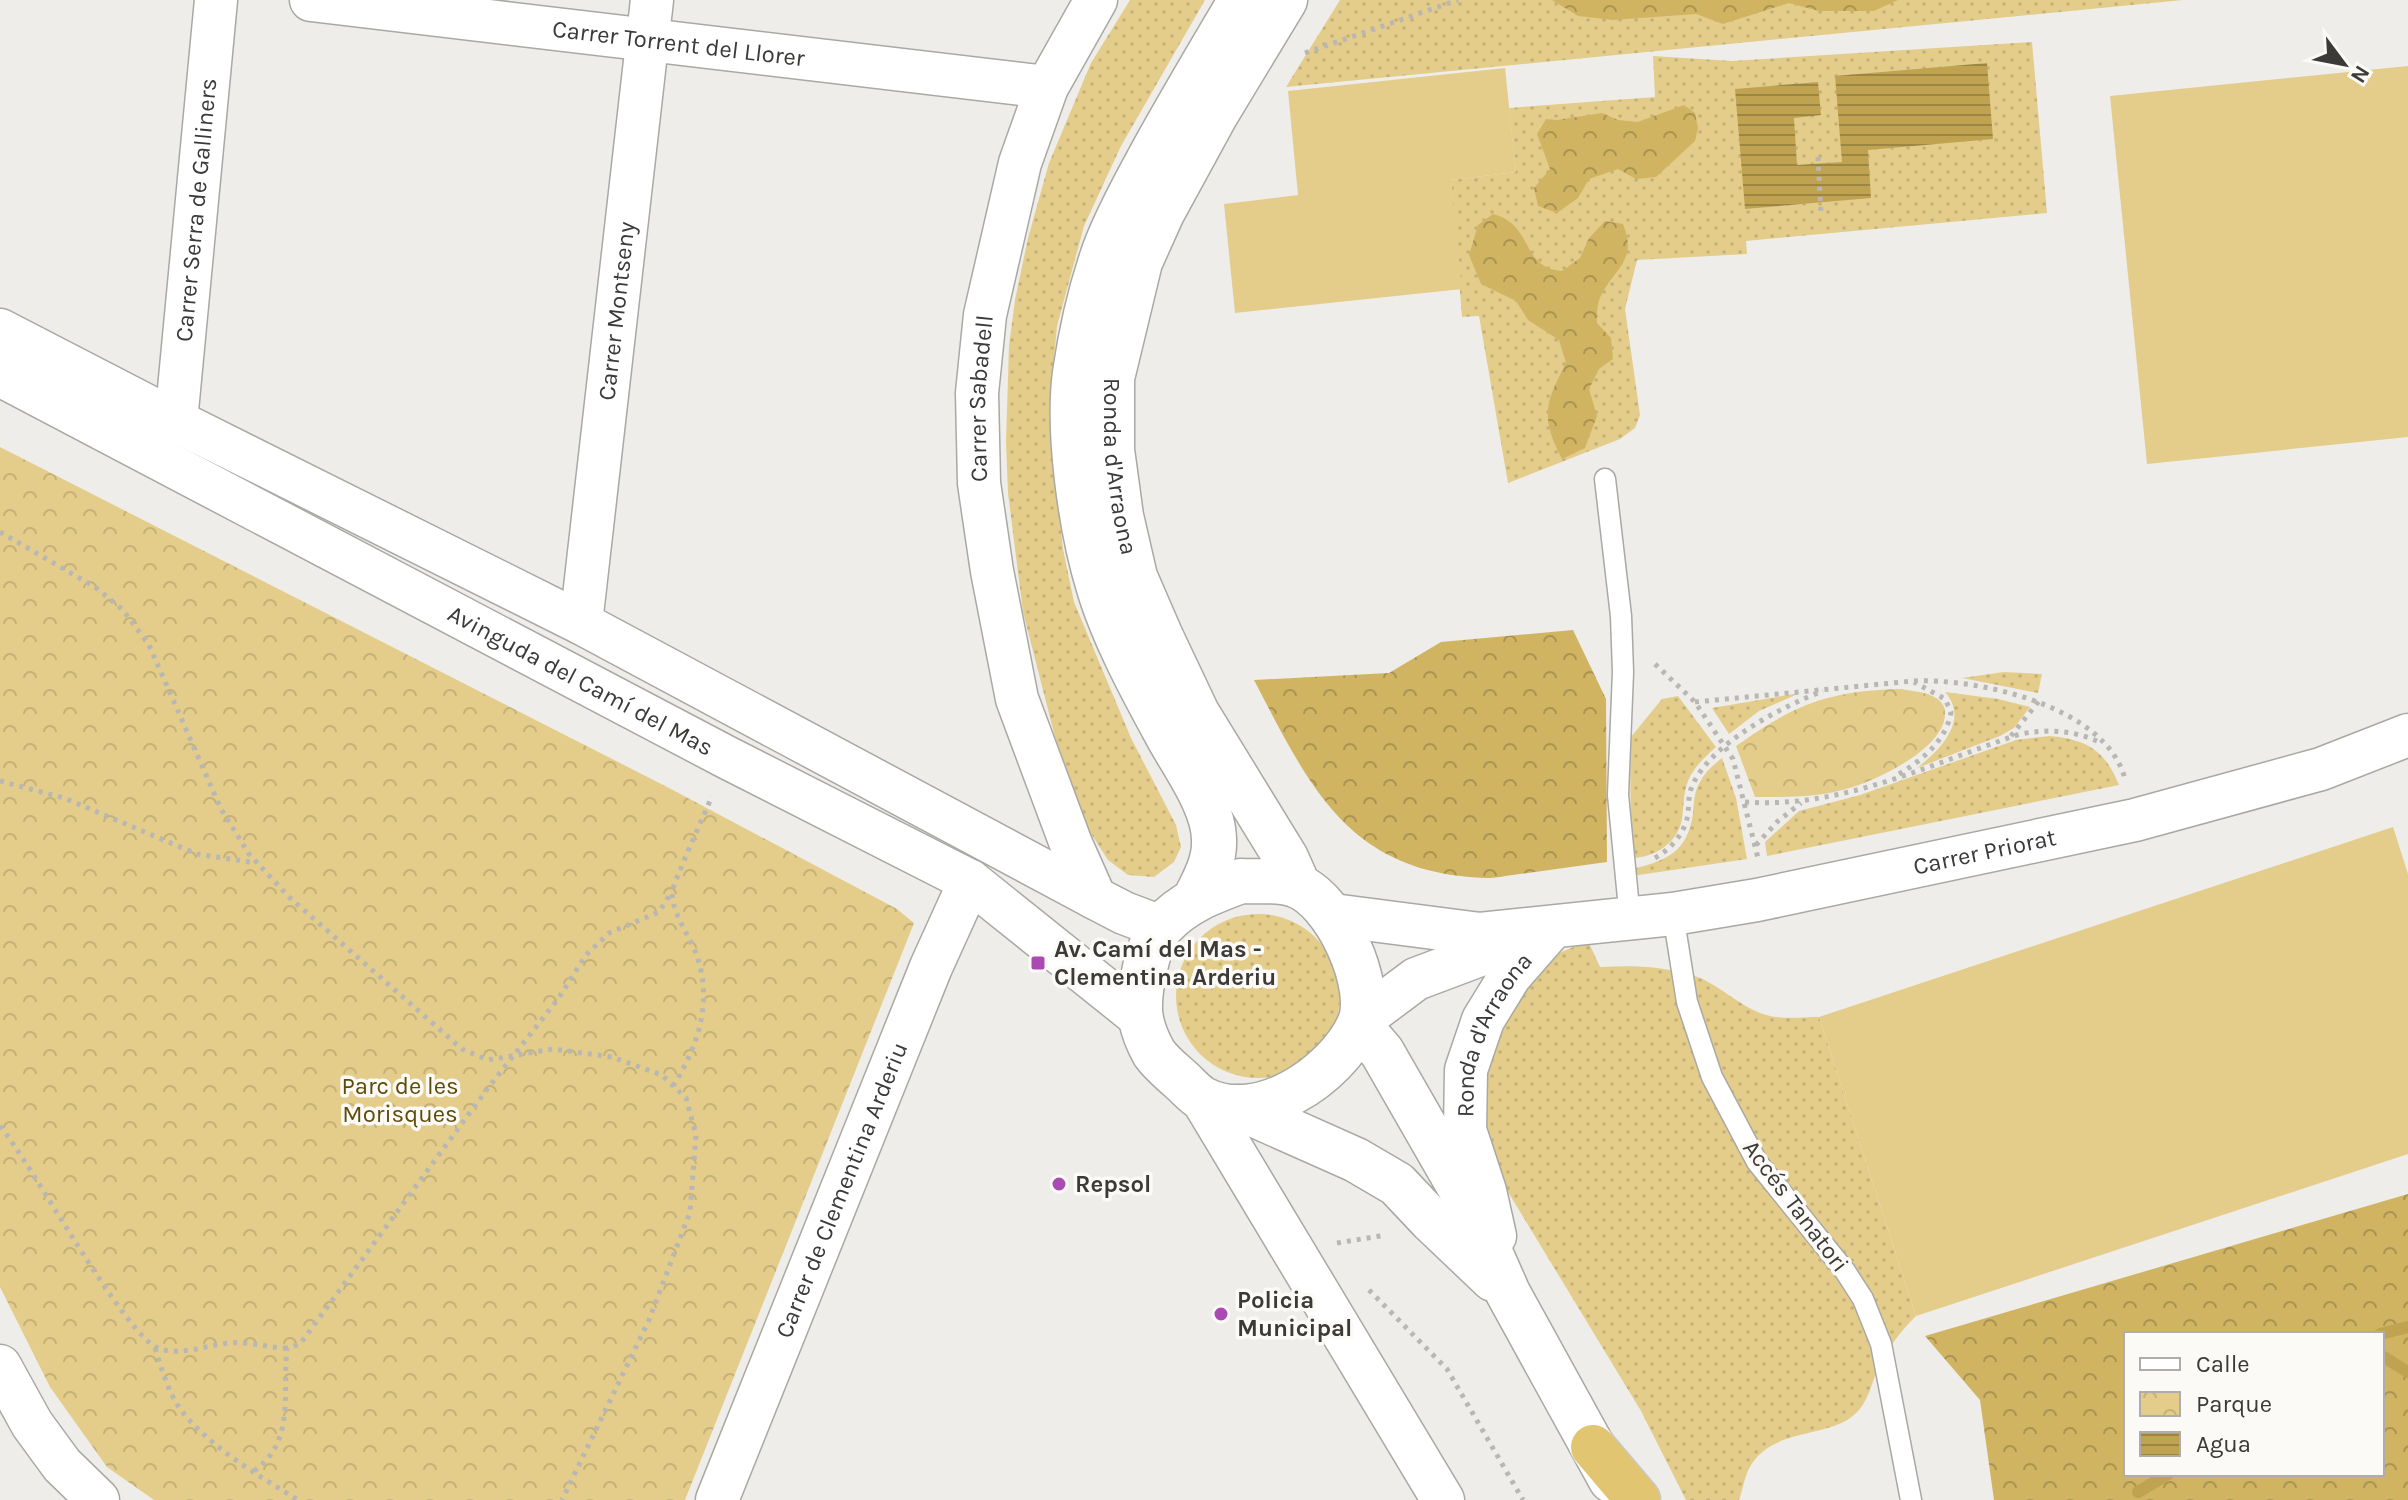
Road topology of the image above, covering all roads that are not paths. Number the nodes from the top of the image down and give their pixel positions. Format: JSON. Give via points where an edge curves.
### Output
{"nodes":[{"id":1,"x":216,"y":0,"type":"edge"},
{"id":2,"x":311,"y":0,"type":"edge"},
{"id":3,"x":1096,"y":0,"type":"edge"},
{"id":4,"x":1241,"y":0,"type":"edge"},
{"id":5,"x":1285,"y":0,"type":"edge"},
{"id":6,"x":649,"y":20,"type":"edge"},
{"id":7,"x":1047,"y":87,"type":"junction"},
{"id":8,"x":0,"y":330,"type":"edge"},
{"id":9,"x":0,"y":375,"type":"edge"},
{"id":10,"x":176,"y":421,"type":"junction"},
{"id":11,"x":1605,"y":479,"type":"dead end"},
{"id":12,"x":581,"y":623,"type":"junction"},
{"id":13,"x":2408,"y":735,"type":"edge"},
{"id":14,"x":970,"y":881,"type":"junction"},
{"id":15,"x":1298,"y":885,"type":"junction"},
{"id":16,"x":1196,"y":897,"type":"junction"},
{"id":17,"x":1095,"y":898,"type":"junction"},
{"id":18,"x":1673,"y":914,"type":"junction"},
{"id":19,"x":1333,"y":915,"type":"junction"},
{"id":20,"x":1630,"y":919,"type":"junction"},
{"id":21,"x":1161,"y":927,"type":"junction"},
{"id":22,"x":1552,"y":928,"type":"junction"},
{"id":23,"x":1141,"y":1018,"type":"junction"},
{"id":24,"x":1360,"y":1022,"type":"junction"},
{"id":25,"x":1219,"y":1103,"type":"junction"},
{"id":26,"x":1508,"y":1293,"type":"junction"},
{"id":27,"x":0,"y":1366,"type":"edge"},
{"id":28,"x":1593,"y":1447,"type":"junction"},
{"id":29,"x":98,"y":1500,"type":"edge"},
{"id":30,"x":717,"y":1500,"type":"edge"},
{"id":31,"x":1443,"y":1500,"type":"edge"},
{"id":32,"x":1621,"y":1500,"type":"edge"},
{"id":33,"x":1638,"y":1500,"type":"edge"},
{"id":34,"x":1911,"y":1500,"type":"edge"}],
"edges":[{"from":1,"to":10,"type":"street","name":"Carrer Serra de Galliners"},
{"from":2,"to":6,"type":"street","name":"Carrer Torrent del Llorer"},
{"from":3,"to":7,"type":"street","name":"Carrer Sabadell"},
{"from":4,"to":16,"type":"street","name":"Ronda d'Arraona","via":[[1116,223],[1075,374],[1074,453],[1099,589],[1126,653],[1192,777],[1215,839],[1211,865]]},
{"from":5,"to":15,"type":"street","name":"Ronda d'Arraona","via":[[1216,114],[1140,262],[1112,378],[1112,450],[1131,562],[1155,625],[1197,713]]},
{"from":6,"to":7,"type":"street","name":"Carrer Torrent del Llorer"},
{"from":6,"to":12,"type":"street","name":"Carrer Montseny"},
{"from":7,"to":17,"type":"street","name":"Carrer Sabadell","via":[[1020,163],[985,315],[977,393],[979,483],[1017,699]]},
{"from":8,"to":10,"type":"street","name":"Avinguda del Camí del Mas"},
{"from":9,"to":14,"type":"street","name":"Avinguda del Camí del Mas"},
{"from":10,"to":12,"type":"street","name":"Avinguda del Camí del Mas"},
{"from":11,"to":20,"type":"lane","via":[[1622,634],[1618,795]]},
{"from":12,"to":17,"type":"street","name":"Avinguda del Camí del Mas"},
{"from":13,"to":18,"type":"street","name":"Carrer Priorat","via":[[2321,769],[2135,820]]},
{"from":14,"to":23,"type":"street","name":"Avinguda del Camí del Mas"},
{"from":14,"to":30,"type":"street","name":"Carrer de Clementina Arderiu"},
{"from":15,"to":16,"type":"street","via":[[1241,881]]},
{"from":15,"to":19,"type":"street"},
{"from":16,"to":21,"type":"street"},
{"from":17,"to":21,"type":"street","name":"Avinguda del Camí del Mas"},
{"from":18,"to":20,"type":"street","name":"Carrer Priorat"},
{"from":18,"to":34,"type":"lane","name":"Accés Tanatori","via":[[1687,1002],[1712,1077],[1757,1162],[1863,1299],[1881,1344]]},
{"from":19,"to":22,"type":"street","name":"Carrer Priorat","via":[[1480,934]]},
{"from":19,"to":24,"type":"street","via":[[1352,950],[1361,985]]},
{"from":20,"to":22,"type":"street","name":"Carrer Priorat"},
{"from":21,"to":23,"type":"street","via":[[1146,956]]},
{"from":22,"to":24,"type":"street","name":"Carrer Priorat","via":[[1416,979]]},
{"from":22,"to":26,"type":"street","name":"Ronda d'Arraona","via":[[1483,1020],[1466,1070],[1465,1130]]},
{"from":23,"to":25,"type":"street","via":[[1159,1060]]},
{"from":24,"to":25,"type":"street","via":[[1323,1071],[1292,1093],[1267,1104]]},
{"from":24,"to":26,"type":"street","name":"Ronda d'Arraona","via":[[1467,1200]]},
{"from":25,"to":26,"type":"street","name":"Ronda d'Arraona","via":[[1356,1160],[1397,1184]]},
{"from":25,"to":31,"type":"street"},
{"from":26,"to":28,"type":"street","name":"Ronda d'Arraona"},
{"from":27,"to":29,"type":"street","via":[[32,1424]]},
{"from":28,"to":32,"type":"street","name":"Ronda d'Arraona"},
{"from":28,"to":33,"type":"highway"}]}
